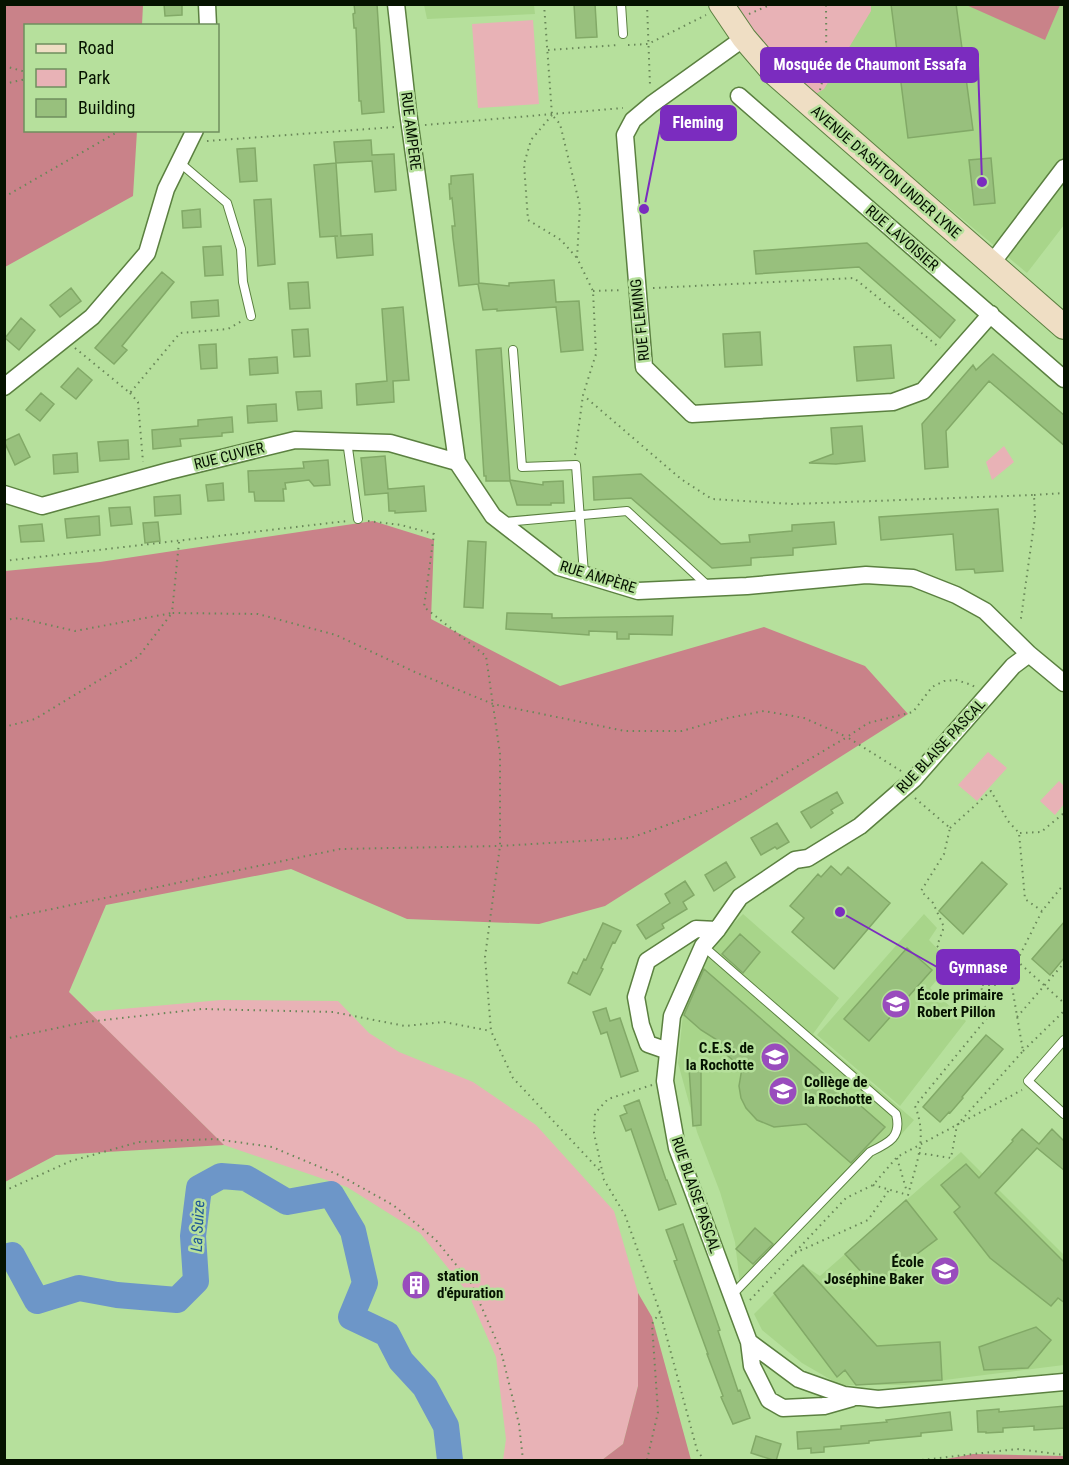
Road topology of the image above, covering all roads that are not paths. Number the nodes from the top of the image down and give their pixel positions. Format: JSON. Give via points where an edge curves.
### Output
{"nodes":[{"id":1,"x":207,"y":4,"type":"edge"},
{"id":2,"x":396,"y":4,"type":"edge"},
{"id":3,"x":621,"y":4,"type":"edge"},
{"id":4,"x":722,"y":6,"type":"edge"},
{"id":5,"x":208,"y":24,"type":"edge"},
{"id":6,"x":622,"y":34,"type":"dead end"},
{"id":7,"x":744,"y":38,"type":"junction"},
{"id":8,"x":740,"y":96,"type":"dead end"},
{"id":9,"x":194,"y":132,"type":"edge"},
{"id":10,"x":179,"y":162,"type":"junction"},
{"id":11,"x":1065,"y":168,"type":"edge"},
{"id":12,"x":992,"y":263,"type":"junction"},
{"id":13,"x":991,"y":314,"type":"junction"},
{"id":14,"x":251,"y":316,"type":"road end"},
{"id":15,"x":1065,"y":327,"type":"edge"},
{"id":16,"x":513,"y":350,"type":"dead end"},
{"id":17,"x":1065,"y":380,"type":"edge"},
{"id":18,"x":4,"y":387,"type":"edge"},
{"id":19,"x":347,"y":441,"type":"junction"},
{"id":20,"x":457,"y":462,"type":"junction"},
{"id":21,"x":4,"y":494,"type":"edge"},
{"id":22,"x":579,"y":516,"type":"junction"},
{"id":23,"x":358,"y":519,"type":"road end"},
{"id":24,"x":501,"y":522,"type":"junction"},
{"id":25,"x":584,"y":575,"type":"junction"},
{"id":26,"x":710,"y":587,"type":"junction"},
{"id":27,"x":1029,"y":654,"type":"junction"},
{"id":28,"x":1065,"y":683,"type":"edge"},
{"id":29,"x":717,"y":930,"type":"junction"},
{"id":30,"x":703,"y":946,"type":"junction"},
{"id":31,"x":1065,"y":1040,"type":"edge"},
{"id":32,"x":668,"y":1051,"type":"junction"},
{"id":33,"x":1065,"y":1114,"type":"edge"},
{"id":34,"x":731,"y":1296,"type":"junction"},
{"id":35,"x":749,"y":1342,"type":"junction"},
{"id":36,"x":1065,"y":1382,"type":"edge"},
{"id":37,"x":856,"y":1396,"type":"junction"}],
"edges":[{"from":1,"to":5,"type":"street"},
{"from":2,"to":20,"type":"street","name":"RUE AMPÈRE"},
{"from":3,"to":6,"type":"lane"},
{"from":4,"to":7,"type":"street","name":"AVENUE D'ASHTON UNDER LYNE"},
{"from":7,"to":12,"type":"street","name":"AVENUE D'ASHTON UNDER LYNE","via":[[774,73]]},
{"from":7,"to":13,"type":"street","name":"RUE FLEMING","via":[[652,104],[633,120],[625,135],[644,367],[693,414],[893,402],[923,391]]},
{"from":8,"to":13,"type":"street","name":"RUE LAVOISIER"},
{"from":9,"to":10,"type":"street"},
{"from":10,"to":14,"type":"lane","via":[[227,203],[241,249]]},
{"from":10,"to":18,"type":"street","via":[[166,189],[147,253],[92,318]]},
{"from":11,"to":12,"type":"street"},
{"from":12,"to":15,"type":"street","name":"AVENUE D'ASHTON UNDER LYNE"},
{"from":13,"to":17,"type":"street","name":"RUE LAVOISIER"},
{"from":16,"to":22,"type":"lane","via":[[522,467],[576,465]]},
{"from":19,"to":20,"type":"street","name":"RUE CUVIER","via":[[390,443]]},
{"from":19,"to":21,"type":"street","name":"RUE CUVIER","via":[[295,440],[42,507]]},
{"from":19,"to":23,"type":"lane"},
{"from":20,"to":24,"type":"street","name":"RUE AMPÈRE"},
{"from":22,"to":24,"type":"lane"},
{"from":22,"to":25,"type":"lane"},
{"from":22,"to":26,"type":"lane","via":[[627,511]]},
{"from":24,"to":25,"type":"street","name":"RUE AMPÈRE","via":[[559,567]]},
{"from":25,"to":26,"type":"street","name":"RUE AMPÈRE","via":[[638,591]]},
{"from":26,"to":27,"type":"street","name":"RUE AMPÈRE","via":[[866,575],[913,578],[985,611]]},
{"from":27,"to":28,"type":"street","name":"RUE AMPÈRE"},
{"from":27,"to":29,"type":"street","name":"RUE BLAISE PASCAL","via":[[1013,666],[909,784],[860,826],[808,858],[795,860],[740,897]]},
{"from":29,"to":30,"type":"street","name":"RUE BLAISE PASCAL"},
{"from":29,"to":32,"type":"street","via":[[696,929],[646,961],[636,997],[642,1025],[648,1044]]},
{"from":30,"to":32,"type":"street","name":"RUE BLAISE PASCAL","via":[[672,1016]]},
{"from":30,"to":34,"type":"lane","via":[[896,1114],[898,1123],[895,1137],[870,1152]]},
{"from":31,"to":33,"type":"lane","via":[[1028,1081]]},
{"from":32,"to":34,"type":"street","name":"RUE BLAISE PASCAL","via":[[665,1081],[677,1148]]},
{"from":34,"to":35,"type":"street","name":"RUE BLAISE PASCAL"},
{"from":35,"to":37,"type":"street","via":[[799,1379]]},
{"from":35,"to":37,"type":"street","name":"RUE BLAISE PASCAL","via":[[752,1366],[769,1400],[783,1408],[824,1406]]},
{"from":36,"to":37,"type":"street","via":[[878,1399]]}]}
